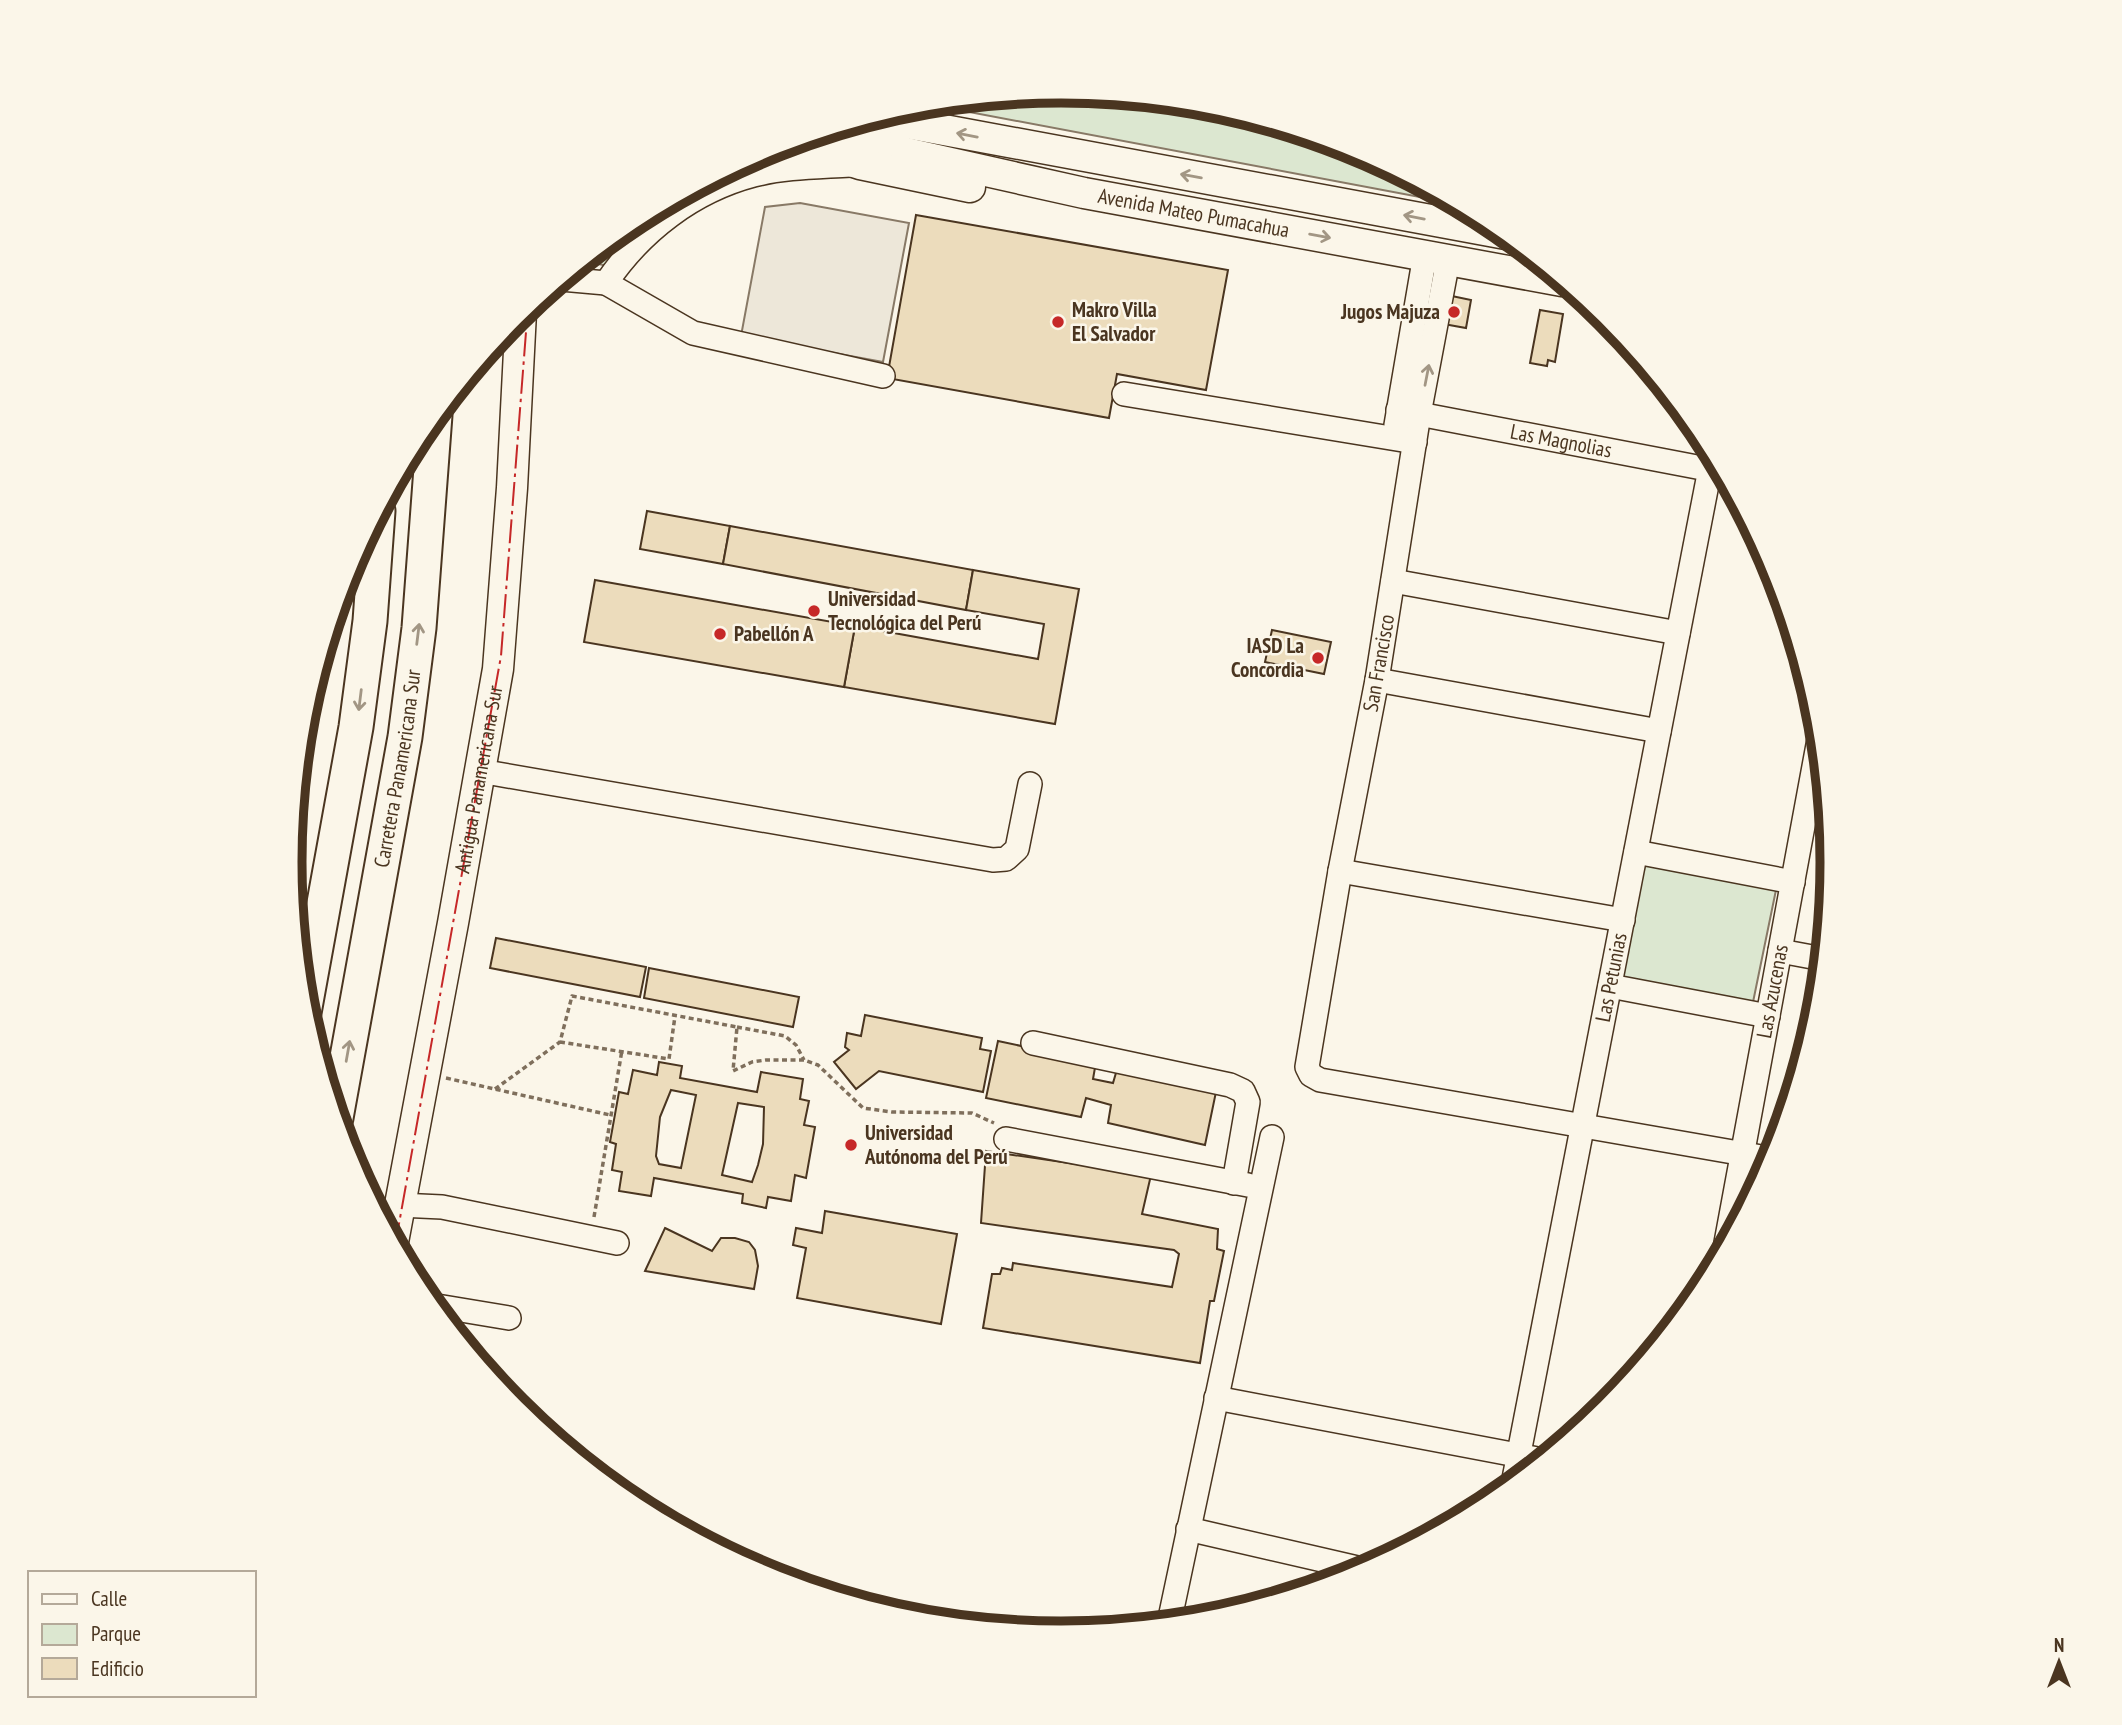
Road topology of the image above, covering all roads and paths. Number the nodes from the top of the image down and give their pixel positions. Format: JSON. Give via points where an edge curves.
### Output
{"nodes":[{"id":1,"x":898,"y":121,"type":"edge"},
{"id":2,"x":844,"y":135,"type":"edge"},
{"id":3,"x":808,"y":147,"type":"edge"},
{"id":4,"x":860,"y":164,"type":"junction"},
{"id":5,"x":1281,"y":229,"type":"junction"},
{"id":6,"x":1480,"y":229,"type":"edge"},
{"id":7,"x":1436,"y":257,"type":"junction"},
{"id":8,"x":1545,"y":278,"type":"edge"},
{"id":9,"x":574,"y":280,"type":"edge"},
{"id":10,"x":606,"y":283,"type":"junction"},
{"id":11,"x":521,"y":329,"type":"edge"},
{"id":12,"x":883,"y":376,"type":"dead end"},
{"id":13,"x":1124,"y":394,"type":"dead end"},
{"id":14,"x":1409,"y":412,"type":"junction"},
{"id":15,"x":433,"y":436,"type":"edge"},
{"id":16,"x":1404,"y":440,"type":"junction"},
{"id":17,"x":1710,"y":469,"type":"edge"},
{"id":18,"x":1715,"y":476,"type":"edge"},
{"id":19,"x":377,"y":533,"type":"edge"},
{"id":20,"x":1393,"y":581,"type":"junction"},
{"id":21,"x":1678,"y":633,"type":"junction"},
{"id":22,"x":1377,"y":680,"type":"junction"},
{"id":23,"x":1659,"y":731,"type":"junction"},
{"id":24,"x":1814,"y":765,"type":"edge"},
{"id":25,"x":480,"y":771,"type":"junction"},
{"id":26,"x":1030,"y":784,"type":"dead end"},
{"id":27,"x":1636,"y":852,"type":"junction"},
{"id":28,"x":1340,"y":872,"type":"junction"},
{"id":29,"x":1793,"y":881,"type":"junction"},
{"id":30,"x":1623,"y":920,"type":"junction"},
{"id":31,"x":1780,"y":951,"type":"junction"},
{"id":32,"x":1814,"y":957,"type":"edge"},
{"id":33,"x":310,"y":977,"type":"edge"},
{"id":34,"x":1610,"y":986,"type":"junction"},
{"id":35,"x":675,"y":1016,"type":"junction"},
{"id":36,"x":1768,"y":1016,"type":"junction"},
{"id":37,"x":737,"y":1027,"type":"junction"},
{"id":38,"x":560,"y":1042,"type":"junction"},
{"id":39,"x":1033,"y":1043,"type":"dead end"},
{"id":40,"x":622,"y":1050,"type":"junction"},
{"id":41,"x":804,"y":1060,"type":"junction"},
{"id":42,"x":424,"y":1074,"type":"junction"},
{"id":43,"x":495,"y":1089,"type":"junction"},
{"id":44,"x":340,"y":1099,"type":"edge"},
{"id":45,"x":610,"y":1115,"type":"junction"},
{"id":46,"x":1583,"y":1125,"type":"junction"},
{"id":47,"x":1272,"y":1137,"type":"dead end"},
{"id":48,"x":1006,"y":1139,"type":"joint"},
{"id":49,"x":1743,"y":1154,"type":"junction"},
{"id":50,"x":1760,"y":1157,"type":"edge"},
{"id":51,"x":1234,"y":1183,"type":"junction"},
{"id":52,"x":1261,"y":1188,"type":"junction"},
{"id":53,"x":399,"y":1205,"type":"junction"},
{"id":54,"x":1731,"y":1218,"type":"edge"},
{"id":55,"x":395,"y":1227,"type":"edge"},
{"id":56,"x":591,"y":1238,"type":"junction"},
{"id":57,"x":617,"y":1243,"type":"dead end"},
{"id":58,"x":447,"y":1309,"type":"edge"},
{"id":59,"x":509,"y":1318,"type":"dead end"},
{"id":60,"x":1216,"y":1398,"type":"junction"},
{"id":61,"x":1519,"y":1456,"type":"junction"},
{"id":62,"x":1531,"y":1458,"type":"edge"},
{"id":63,"x":1516,"y":1470,"type":"edge"},
{"id":64,"x":1188,"y":1530,"type":"junction"},
{"id":65,"x":1347,"y":1566,"type":"edge"},
{"id":66,"x":1171,"y":1613,"type":"edge"}],
"edges":[{"from":6,"to":1,"type":"main road","name":"Avenida Mateo Pumacahua","one_way":true},
{"from":2,"to":5,"type":"main road","name":"Avenida Mateo Pumacahua","via":[[1084,193]]},
{"from":3,"to":4,"type":"main road"},
{"from":4,"to":5,"type":"main road","via":[[1210,232]]},
{"from":4,"to":10,"type":"street","via":[[755,175],[720,186],[663,221]]},
{"from":5,"to":7,"type":"main road","name":"Avenida Mateo Pumacahua","one_way":true},
{"from":7,"to":8,"type":"main road","name":"Avenida Mateo Pumacahua"},
{"from":7,"to":14,"type":"street","name":"San Francisco"},
{"from":9,"to":10,"type":"street"},
{"from":10,"to":12,"type":"street","via":[[693,333]]},
{"from":11,"to":25,"type":"main road","name":"Antigua Panamericana Sur","via":[[498,669]]},
{"from":13,"to":16,"type":"street"},
{"from":14,"to":16,"type":"street","name":"San Francisco"},
{"from":14,"to":17,"type":"street","name":"Las Magnolias"},
{"from":44,"to":15,"type":"highway","name":"Carretera Panamericana Sur","one_way":true,"via":[[405,737]]},
{"from":16,"to":20,"type":"street","name":"San Francisco"},
{"from":18,"to":21,"type":"street","name":"Las Petunias"},
{"from":19,"to":33,"type":"highway","one_way":true,"via":[[356,727]]},
{"from":20,"to":21,"type":"street"},
{"from":20,"to":22,"type":"street","name":"San Francisco"},
{"from":21,"to":23,"type":"street","name":"Las Petunias"},
{"from":22,"to":23,"type":"street"},
{"from":22,"to":28,"type":"street","name":"San Francisco"},
{"from":23,"to":27,"type":"street","name":"Las Petunias"},
{"from":24,"to":29,"type":"street","name":"Las Azucenas"},
{"from":25,"to":26,"type":"street","via":[[993,860],[1006,859],[1017,849]]},
{"from":25,"to":42,"type":"main road","name":"Antigua Panamericana Sur"},
{"from":27,"to":29,"type":"street"},
{"from":27,"to":30,"type":"street","name":"Las Petunias"},
{"from":28,"to":30,"type":"street"},
{"from":28,"to":46,"type":"street","name":"San Francisco","via":[[1307,1067],[1311,1074],[1320,1080]]},
{"from":29,"to":31,"type":"street","name":"Las Azucenas"},
{"from":30,"to":34,"type":"street","name":"Las Petunias"},
{"from":31,"to":32,"type":"street"},
{"from":31,"to":36,"type":"street","name":"Las Azucenas"},
{"from":34,"to":36,"type":"street"},
{"from":34,"to":46,"type":"street","name":"Las Petunias"},
{"from":35,"to":37,"type":"path"},
{"from":35,"to":38,"type":"path","via":[[572,996]]},
{"from":35,"to":40,"type":"path","via":[[669,1059]]},
{"from":36,"to":49,"type":"street","name":"Las Azucenas"},
{"from":37,"to":41,"type":"path","via":[[785,1036]]},
{"from":37,"to":41,"type":"path","via":[[733,1071],[759,1061]]},
{"from":38,"to":40,"type":"path"},
{"from":38,"to":43,"type":"path"},
{"from":39,"to":51,"type":"street","via":[[1243,1091],[1248,1102]]},
{"from":40,"to":45,"type":"path"},
{"from":41,"to":48,"type":"path","via":[[818,1065],[863,1108],[972,1113],[992,1121]]},
{"from":42,"to":43,"type":"path"},
{"from":42,"to":53,"type":"main road","name":"Antigua Panamericana Sur"},
{"from":43,"to":45,"type":"path"},
{"from":45,"to":56,"type":"path"},
{"from":46,"to":49,"type":"street"},
{"from":46,"to":61,"type":"street","name":"Las Petunias"},
{"from":47,"to":52,"type":"street"},
{"from":48,"to":51,"type":"street"},
{"from":49,"to":50,"type":"street"},
{"from":49,"to":54,"type":"street","name":"Las Azucenas"},
{"from":51,"to":52,"type":"street"},
{"from":52,"to":60,"type":"street"},
{"from":53,"to":55,"type":"main road","name":"Antigua Panamericana Sur"},
{"from":53,"to":56,"type":"street","via":[[442,1207]]},
{"from":56,"to":57,"type":"street"},
{"from":58,"to":59,"type":"street"},
{"from":60,"to":61,"type":"street"},
{"from":60,"to":64,"type":"street"},
{"from":61,"to":62,"type":"street"},
{"from":61,"to":63,"type":"street","name":"Las Petunias"},
{"from":64,"to":65,"type":"street"},
{"from":64,"to":66,"type":"street"}]}
